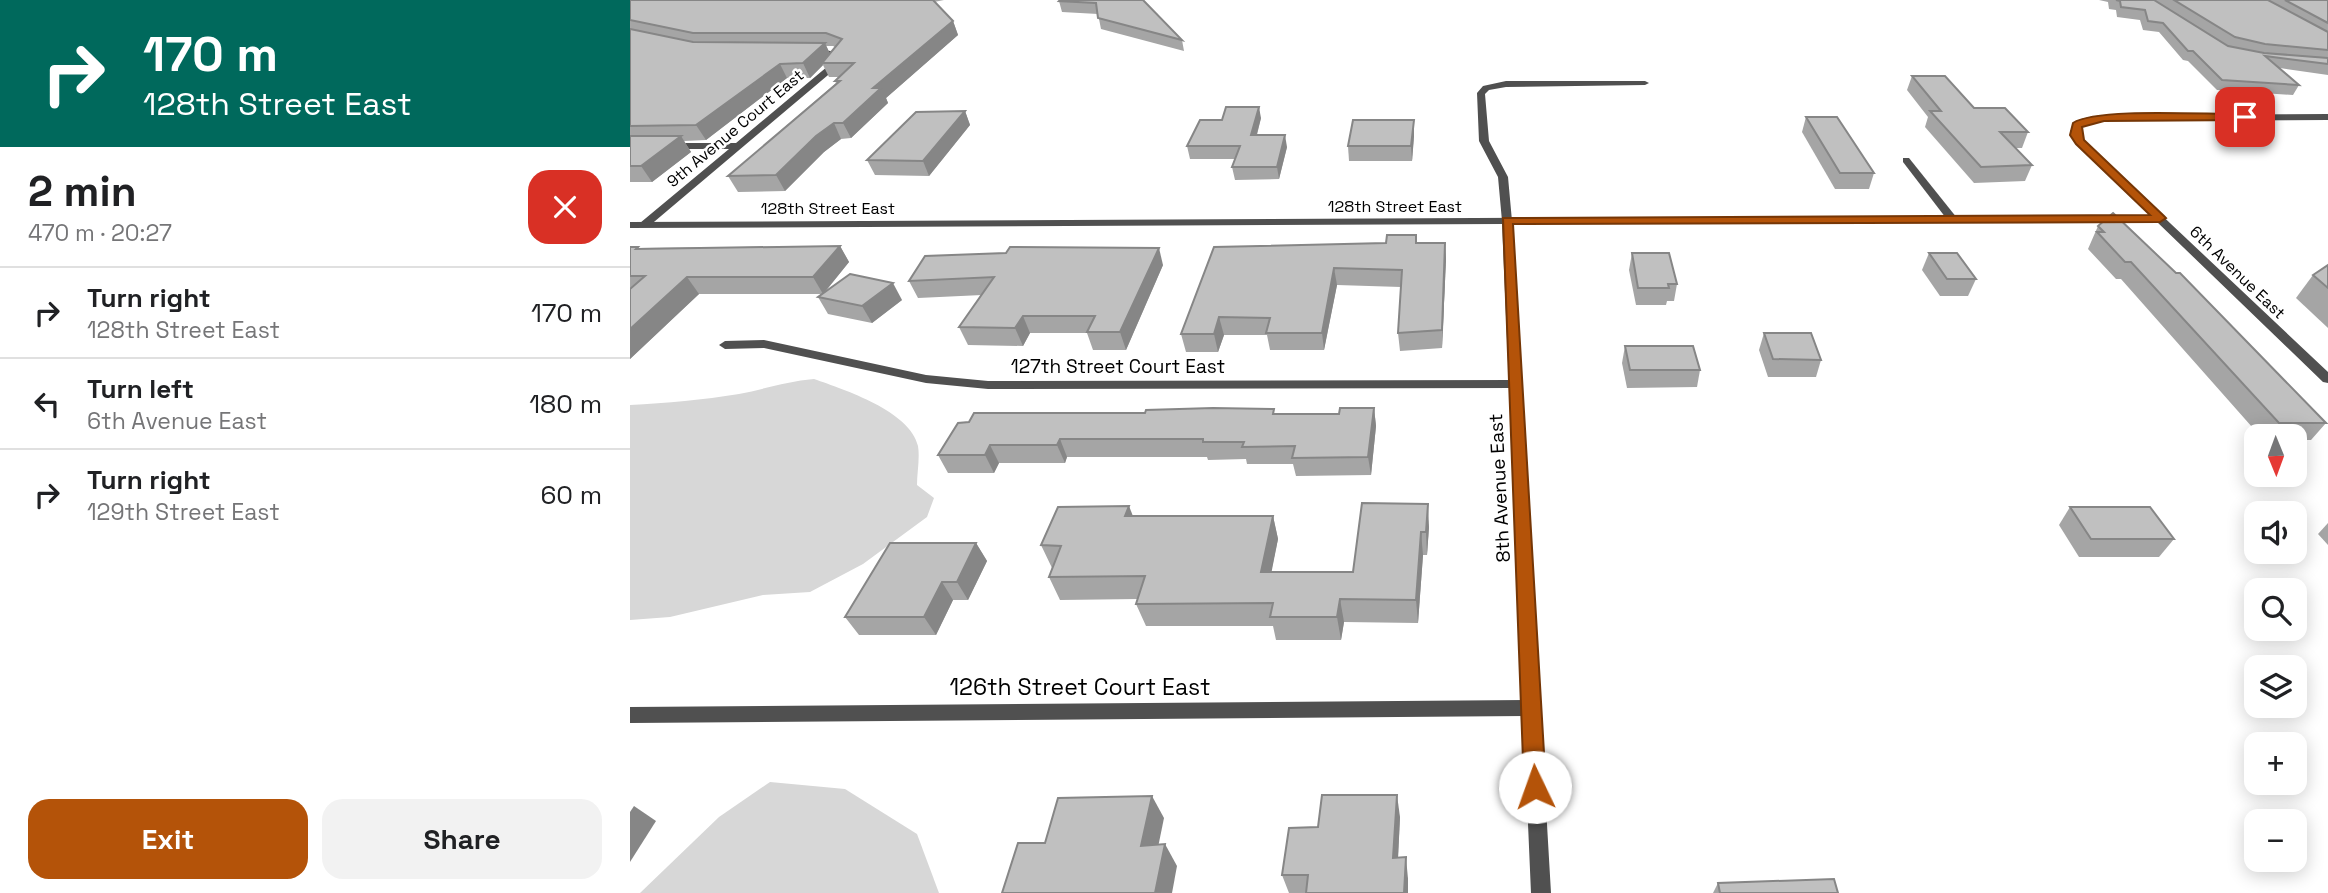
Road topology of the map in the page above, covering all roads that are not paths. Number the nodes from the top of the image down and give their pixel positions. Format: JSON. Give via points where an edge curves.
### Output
{"nodes":[{"id":1,"x":806,"y":51,"type":"edge"},
{"id":2,"x":1645,"y":83,"type":"dead end"},
{"id":3,"x":2328,"y":117,"type":"edge"},
{"id":4,"x":630,"y":146,"type":"edge"},
{"id":5,"x":737,"y":146,"type":"junction"},
{"id":6,"x":1906,"y":160,"type":"dead end"},
{"id":7,"x":2160,"y":218,"type":"junction"},
{"id":8,"x":1953,"y":220,"type":"junction"},
{"id":9,"x":1507,"y":221,"type":"junction"},
{"id":10,"x":630,"y":225,"type":"edge"},
{"id":11,"x":644,"y":225,"type":"junction"},
{"id":12,"x":726,"y":345,"type":"dead end"},
{"id":13,"x":2328,"y":379,"type":"edge"},
{"id":14,"x":1516,"y":384,"type":"junction"},
{"id":15,"x":1531,"y":708,"type":"junction"},
{"id":16,"x":630,"y":715,"type":"edge"},
{"id":17,"x":1541,"y":893,"type":"edge"}],
"edges":[{"from":1,"to":5,"type":"street","name":"9th Avenue Court East","via":[[840,52],[840,58]]},
{"from":2,"to":9,"type":"street","name":"8th Avenue East","via":[[1486,88],[1481,93],[1484,141],[1503,177]]},
{"from":3,"to":7,"type":"street","name":"6th Avenue East","via":[[2104,118],[2077,125],[2080,142]]},
{"from":4,"to":5,"type":"street"},
{"from":5,"to":11,"type":"street","name":"9th Avenue Court East"},
{"from":6,"to":8,"type":"street"},
{"from":7,"to":8,"type":"street","name":"128th Street East"},
{"from":7,"to":13,"type":"street","name":"6th Avenue East"},
{"from":8,"to":9,"type":"street","name":"128th Street East"},
{"from":9,"to":11,"type":"street","name":"128th Street East"},
{"from":9,"to":14,"type":"street","name":"8th Avenue East"},
{"from":10,"to":11,"type":"street","name":"128th Street East"},
{"from":12,"to":14,"type":"street","name":"127th Street Court East","via":[[764,344],[926,379],[988,385]]},
{"from":14,"to":15,"type":"street","name":"8th Avenue East"},
{"from":15,"to":16,"type":"street","name":"126th Street Court East"},
{"from":15,"to":17,"type":"street","name":"8th Avenue East"}]}
